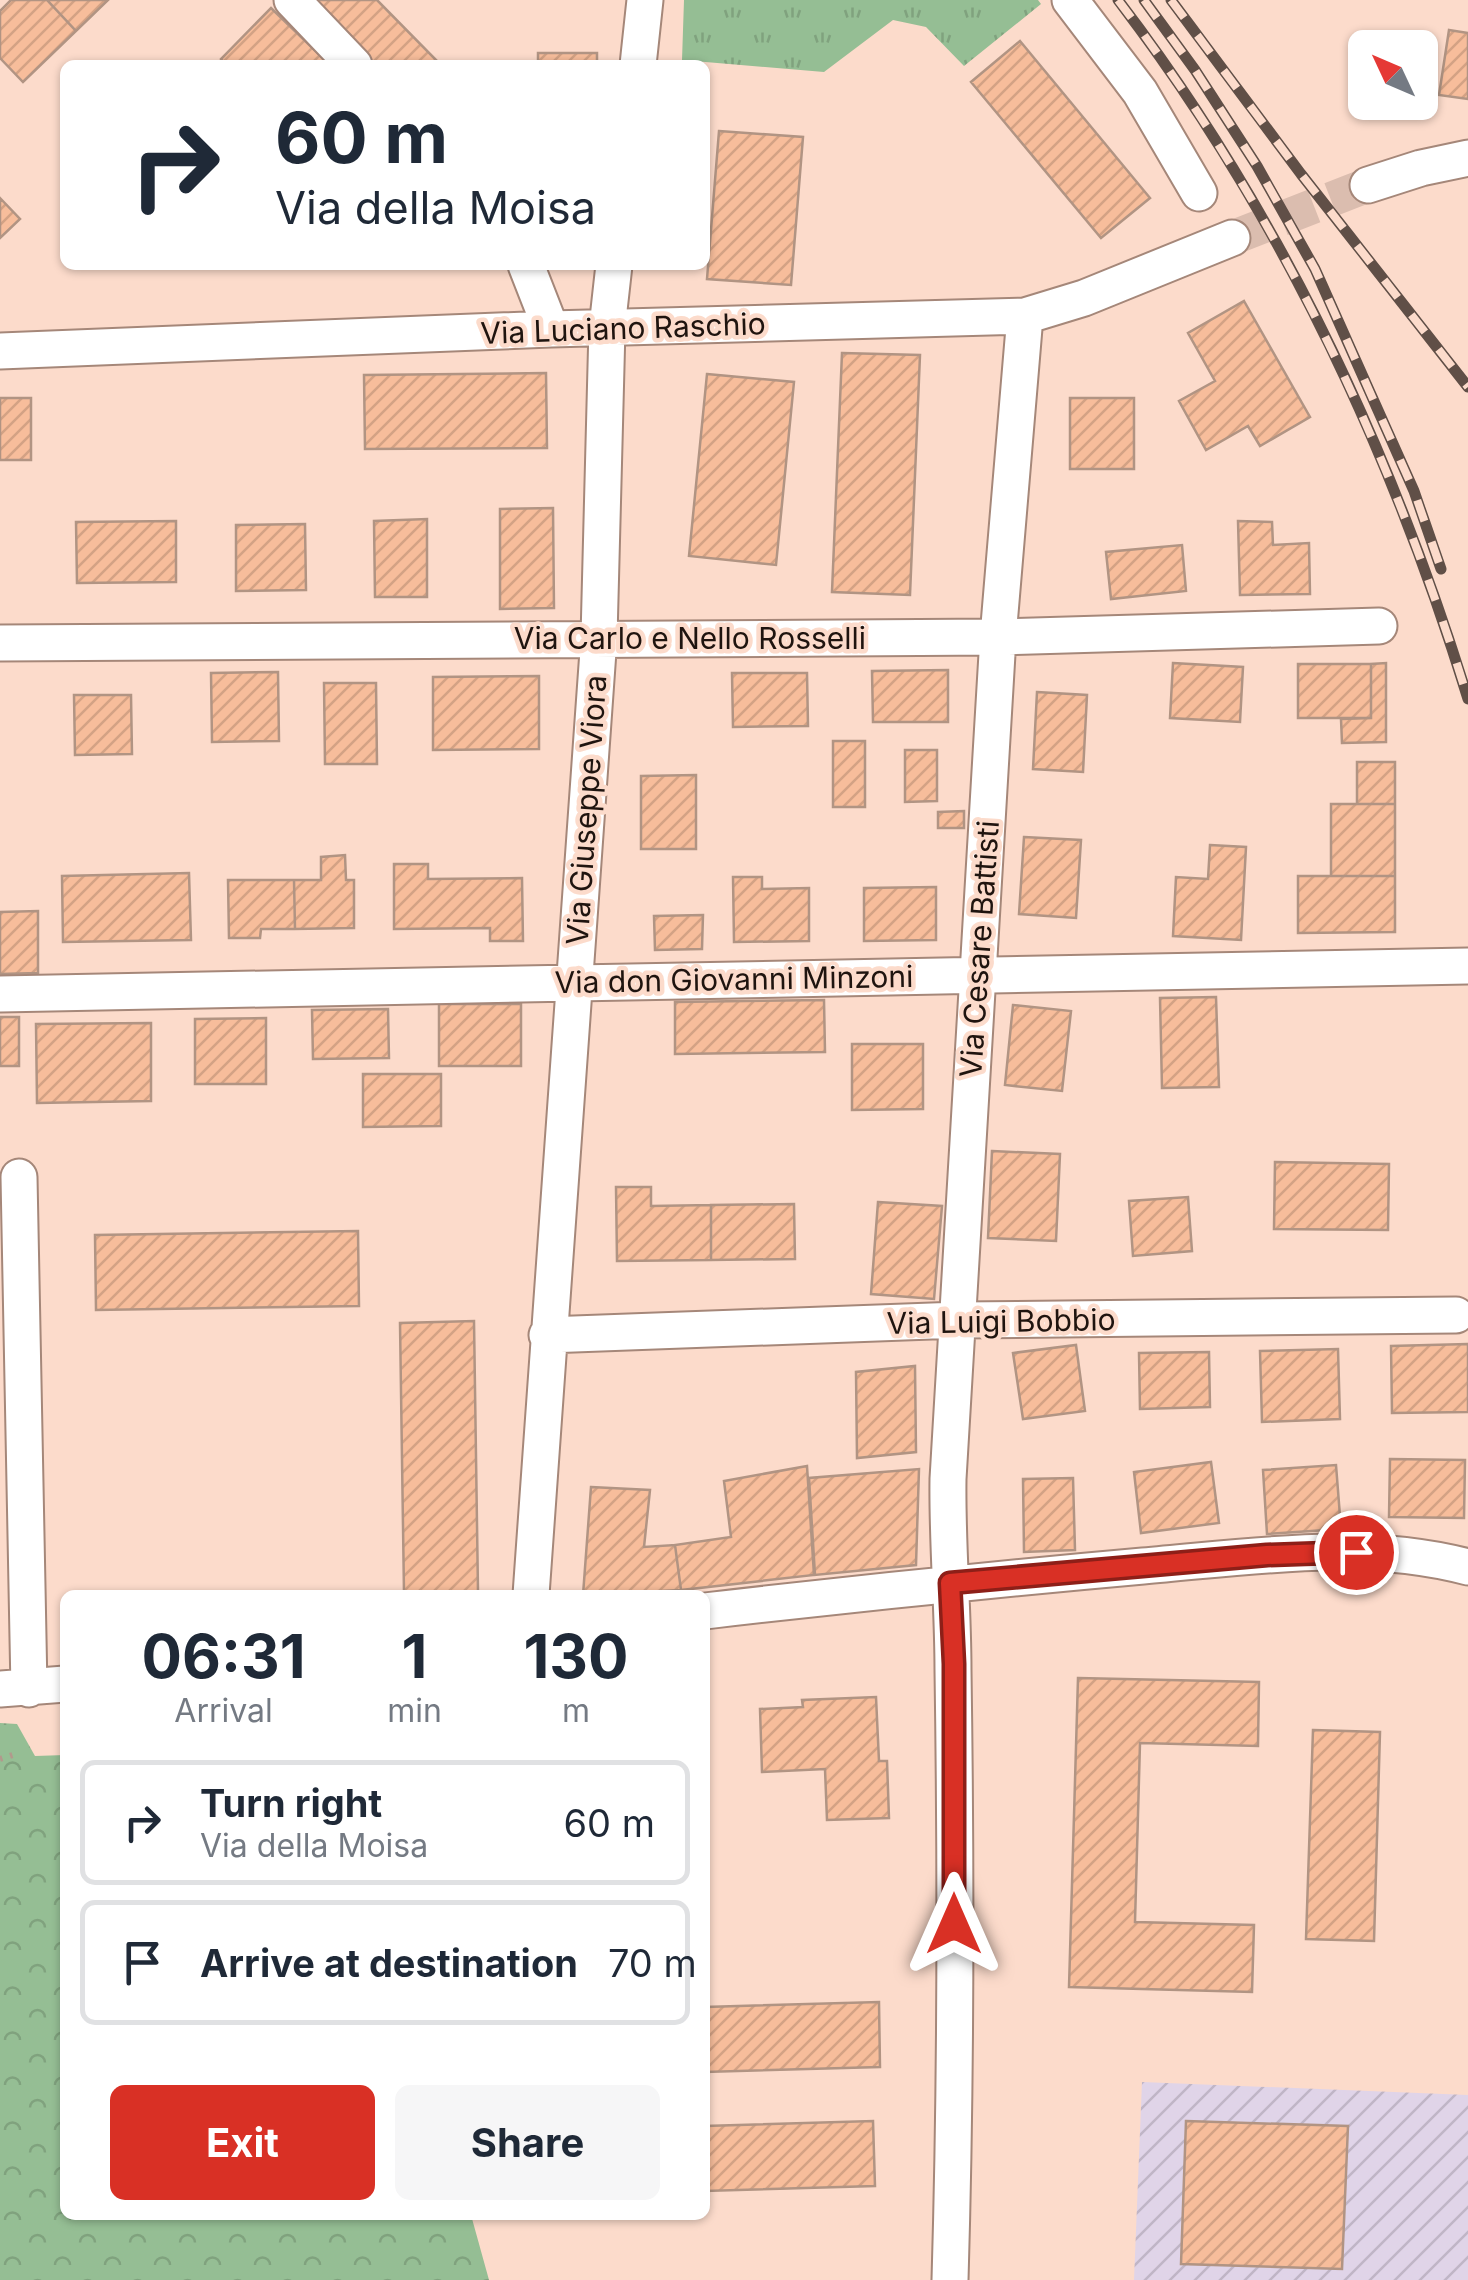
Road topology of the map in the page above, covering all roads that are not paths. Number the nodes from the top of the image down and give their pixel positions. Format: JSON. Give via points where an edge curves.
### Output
{"nodes":[{"id":1,"x":292,"y":0,"type":"edge"},
{"id":2,"x":645,"y":0,"type":"edge"},
{"id":3,"x":1070,"y":0,"type":"edge"},
{"id":4,"x":349,"y":60,"type":"edge"},
{"id":5,"x":639,"y":60,"type":"edge"},
{"id":6,"x":1468,"y":158,"type":"edge"},
{"id":7,"x":1368,"y":185,"type":"tunnel mouth"},
{"id":8,"x":1199,"y":194,"type":"dead end"},
{"id":9,"x":1232,"y":238,"type":"tunnel mouth"},
{"id":10,"x":528,"y":270,"type":"edge"},
{"id":11,"x":613,"y":270,"type":"edge"},
{"id":12,"x":1025,"y":316,"type":"junction"},
{"id":13,"x":607,"y":328,"type":"junction"},
{"id":14,"x":551,"y":329,"type":"junction"},
{"id":15,"x":0,"y":351,"type":"edge"},
{"id":16,"x":1380,"y":626,"type":"dead end"},
{"id":17,"x":599,"y":637,"type":"junction"},
{"id":18,"x":998,"y":637,"type":"junction"},
{"id":19,"x":0,"y":643,"type":"edge"},
{"id":20,"x":1468,"y":966,"type":"edge"},
{"id":21,"x":978,"y":975,"type":"junction"},
{"id":22,"x":573,"y":982,"type":"junction"},
{"id":23,"x":0,"y":994,"type":"edge"},
{"id":24,"x":19,"y":1177,"type":"dead end"},
{"id":25,"x":1456,"y":1315,"type":"dead end"},
{"id":26,"x":958,"y":1320,"type":"junction"},
{"id":27,"x":547,"y":1335,"type":"junction"},
{"id":28,"x":1468,"y":1567,"type":"edge"},
{"id":29,"x":950,"y":1583,"type":"junction"},
{"id":30,"x":531,"y":1590,"type":"edge"},
{"id":31,"x":710,"y":1609,"type":"edge"},
{"id":32,"x":60,"y":1684,"type":"edge"},
{"id":33,"x":14,"y":1689,"type":"edge"},
{"id":34,"x":950,"y":2280,"type":"edge"}],
"edges":[{"from":1,"to":4,"type":"street"},
{"from":2,"to":5,"type":"street"},
{"from":3,"to":8,"type":"street","via":[[1140,92]]},
{"from":6,"to":7,"type":"street"},
{"from":9,"to":12,"type":"street","name":"Via Luciano Raschio"},
{"from":10,"to":14,"type":"street"},
{"from":11,"to":13,"type":"street","name":"Via Giuseppe Viora"},
{"from":12,"to":13,"type":"street","name":"Via Luciano Raschio"},
{"from":12,"to":18,"type":"street","name":"Via Cesare Battisti"},
{"from":13,"to":14,"type":"street","name":"Via Luciano Raschio"},
{"from":13,"to":17,"type":"street","name":"Via Giuseppe Viora"},
{"from":14,"to":15,"type":"street","name":"Via Luciano Raschio"},
{"from":16,"to":18,"type":"street","name":"Via Carlo e Nello Rosselli"},
{"from":17,"to":18,"type":"street","name":"Via Carlo e Nello Rosselli"},
{"from":17,"to":19,"type":"street","name":"Via Carlo e Nello Rosselli"},
{"from":17,"to":22,"type":"street","name":"Via Giuseppe Viora"},
{"from":18,"to":21,"type":"street","name":"Via Cesare Battisti"},
{"from":20,"to":21,"type":"street","name":"Via don Giovanni Minzoni"},
{"from":21,"to":22,"type":"street","name":"Via don Giovanni Minzoni"},
{"from":21,"to":26,"type":"street","name":"Via Cesare Battisti"},
{"from":22,"to":23,"type":"street","name":"Via don Giovanni Minzoni"},
{"from":22,"to":27,"type":"street","name":"Via Giuseppe Viora"},
{"from":24,"to":33,"type":"street"},
{"from":25,"to":26,"type":"street","name":"Via Luigi Bobbio"},
{"from":26,"to":27,"type":"street","name":"Via Luigi Bobbio"},
{"from":26,"to":29,"type":"street","name":"Via Cesare Battisti","via":[[948,1479]]},
{"from":27,"to":30,"type":"street","name":"Via Giuseppe Viora"},
{"from":28,"to":29,"type":"street","via":[[1332,1551]]},
{"from":29,"to":31,"type":"street"},
{"from":29,"to":34,"type":"street","name":"Via Cesare Battisti"},
{"from":32,"to":33,"type":"street"}]}
